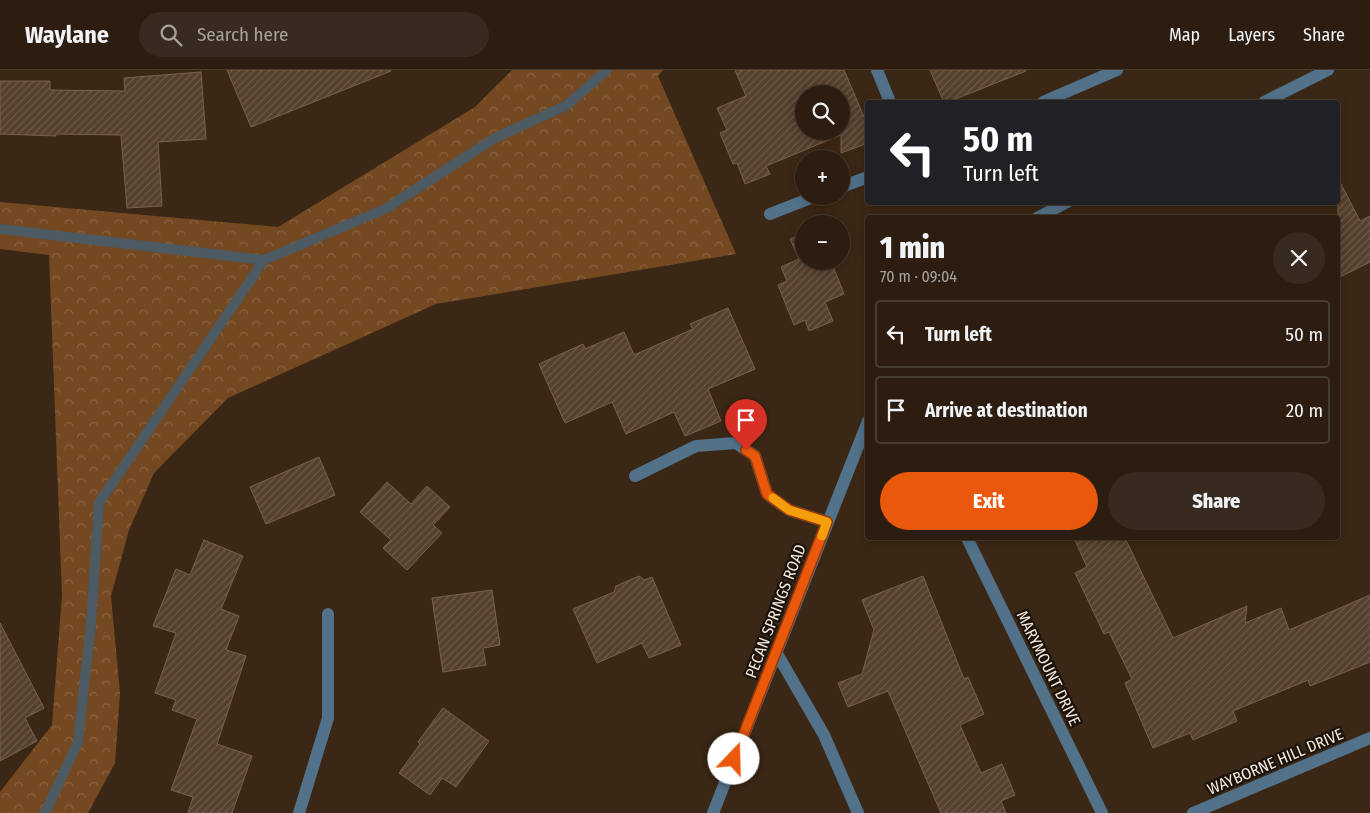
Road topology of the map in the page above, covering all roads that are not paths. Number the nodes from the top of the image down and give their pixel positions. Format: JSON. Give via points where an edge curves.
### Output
{"nodes":[{"id":1,"x":878,"y":70,"type":"edge"},
{"id":2,"x":1117,"y":70,"type":"edge"},
{"id":3,"x":1328,"y":70,"type":"edge"},
{"id":4,"x":889,"y":100,"type":"edge"},
{"id":5,"x":1048,"y":100,"type":"edge"},
{"id":6,"x":1268,"y":100,"type":"edge"},
{"id":7,"x":865,"y":178,"type":"edge"},
{"id":8,"x":850,"y":184,"type":"edge"},
{"id":9,"x":795,"y":204,"type":"edge"},
{"id":10,"x":1062,"y":205,"type":"edge"},
{"id":11,"x":770,"y":214,"type":"dead end"},
{"id":12,"x":1043,"y":215,"type":"edge"},
{"id":13,"x":865,"y":433,"type":"edge"},
{"id":14,"x":635,"y":476,"type":"dead end"},
{"id":15,"x":827,"y":522,"type":"junction"},
{"id":16,"x":968,"y":540,"type":"edge"},
{"id":17,"x":328,"y":614,"type":"dead end"},
{"id":18,"x":776,"y":652,"type":"junction"},
{"id":19,"x":1370,"y":738,"type":"edge"},
{"id":20,"x":299,"y":813,"type":"edge"},
{"id":21,"x":713,"y":813,"type":"edge"},
{"id":22,"x":858,"y":813,"type":"edge"},
{"id":23,"x":1102,"y":813,"type":"edge"},
{"id":24,"x":1193,"y":813,"type":"edge"}],
"edges":[{"from":1,"to":4,"type":"street"},
{"from":2,"to":5,"type":"street"},
{"from":3,"to":6,"type":"street"},
{"from":7,"to":8,"type":"street"},
{"from":9,"to":11,"type":"street"},
{"from":10,"to":12,"type":"street"},
{"from":13,"to":15,"type":"street","name":"PECAN SPRINGS ROAD"},
{"from":14,"to":15,"type":"street","via":[[696,446],[736,443],[755,456],[767,494],[789,510]]},
{"from":15,"to":18,"type":"street","name":"PECAN SPRINGS ROAD"},
{"from":16,"to":23,"type":"street","name":"MARYMOUNT DRIVE"},
{"from":17,"to":20,"type":"street","via":[[328,718]]},
{"from":18,"to":21,"type":"street","name":"PECAN SPRINGS ROAD"},
{"from":18,"to":22,"type":"street","via":[[824,735]]},
{"from":19,"to":24,"type":"street","name":"WAYBORNE HILL DRIVE"}]}
